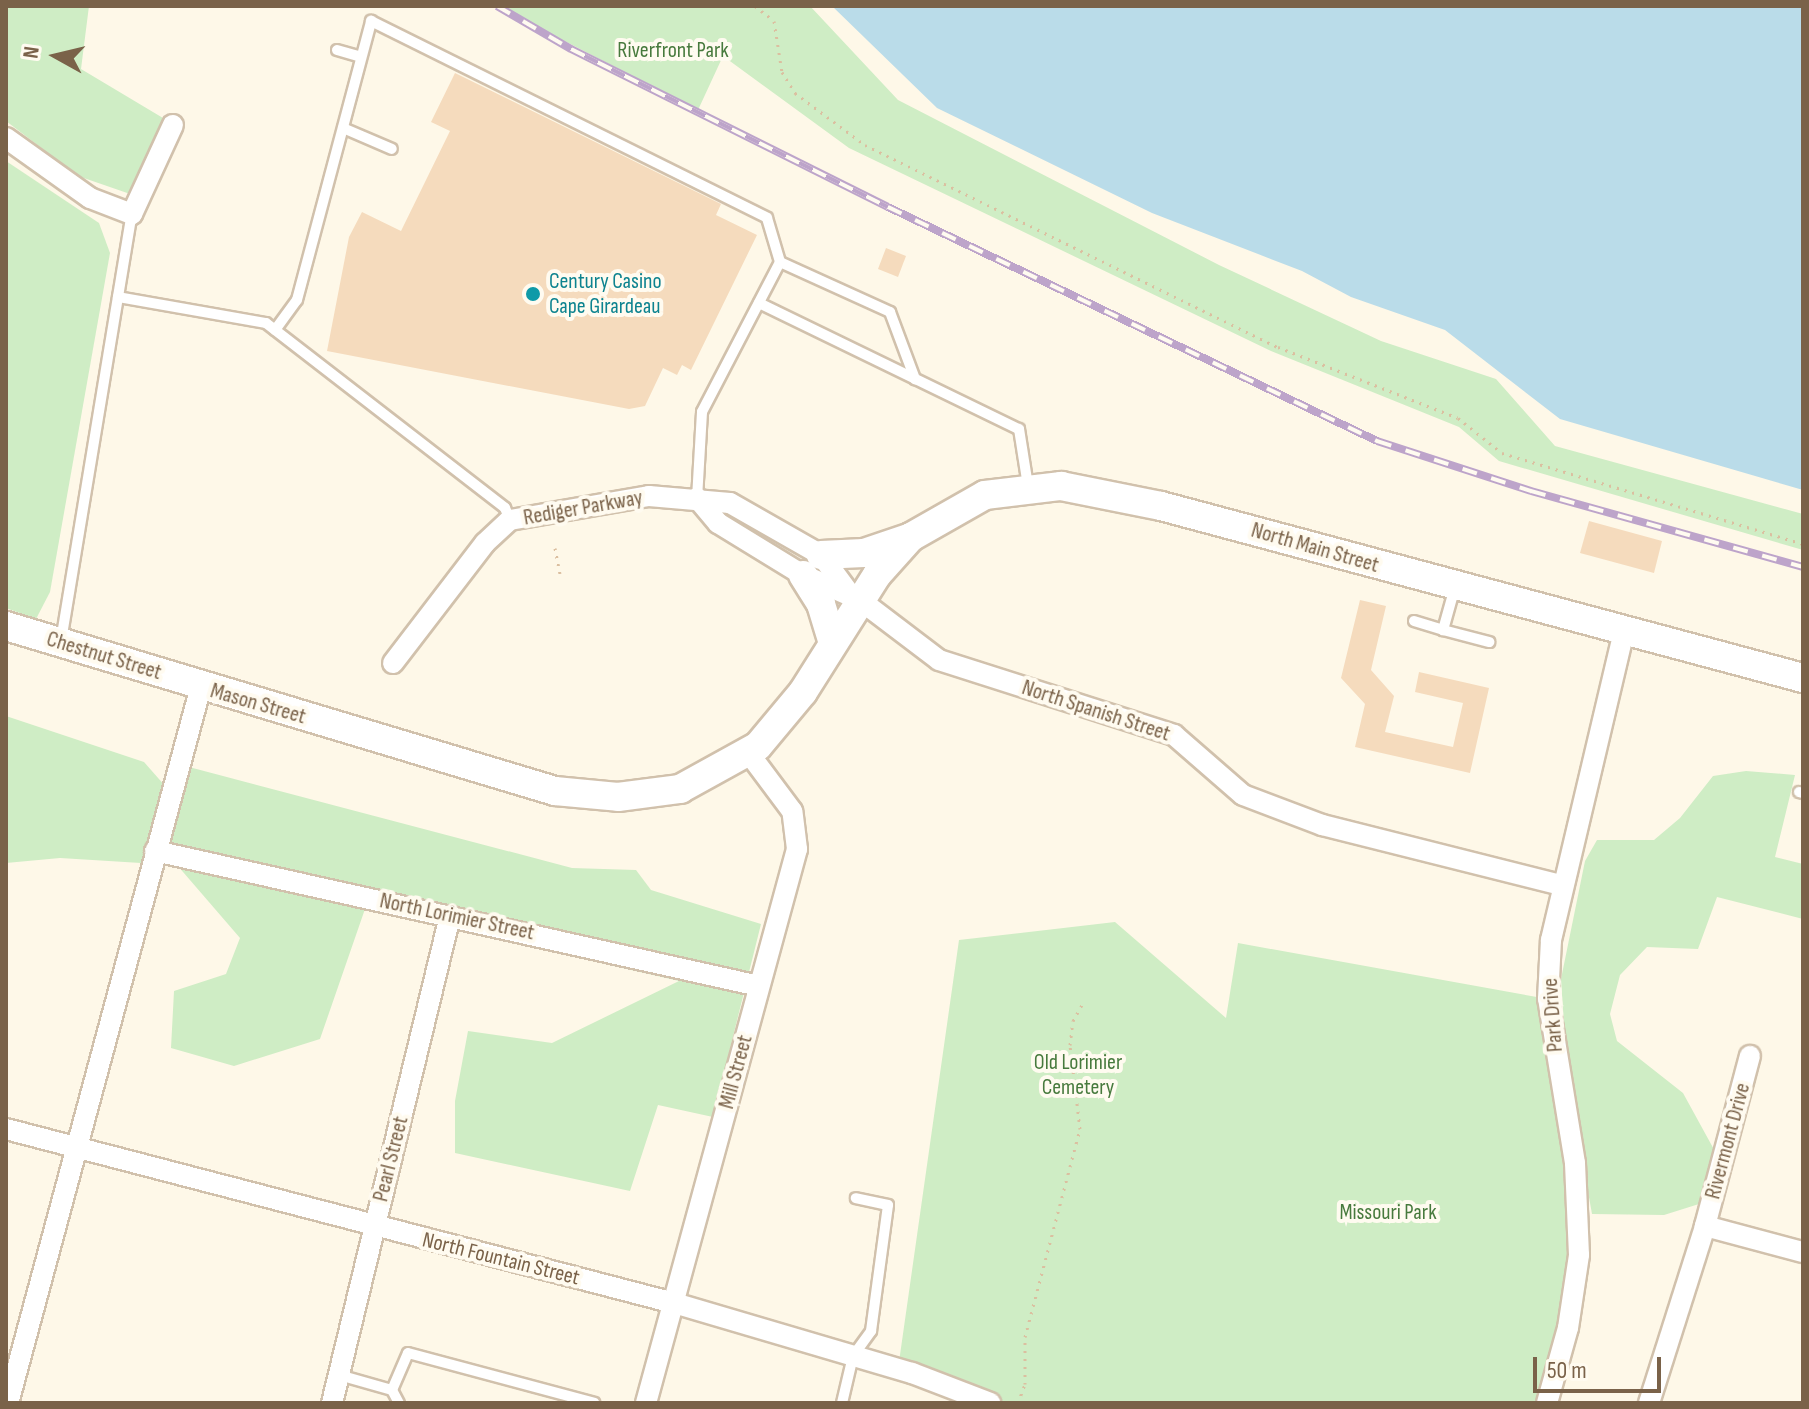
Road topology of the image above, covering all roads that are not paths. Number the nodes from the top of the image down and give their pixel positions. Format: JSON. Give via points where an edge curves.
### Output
{"nodes":[{"id":1,"x":337,"y":50,"type":"dead end"},
{"id":2,"x":361,"y":57,"type":"junction"},
{"id":3,"x":173,"y":125,"type":"dead end"},
{"id":4,"x":343,"y":128,"type":"junction"},
{"id":5,"x":6,"y":138,"type":"edge"},
{"id":6,"x":392,"y":149,"type":"dead end"},
{"id":7,"x":132,"y":214,"type":"junction"},
{"id":8,"x":780,"y":262,"type":"junction"},
{"id":9,"x":118,"y":297,"type":"junction"},
{"id":10,"x":759,"y":303,"type":"junction"},
{"id":11,"x":275,"y":330,"type":"junction"},
{"id":12,"x":915,"y":379,"type":"junction"},
{"id":13,"x":1028,"y":486,"type":"junction"},
{"id":14,"x":697,"y":498,"type":"junction"},
{"id":15,"x":510,"y":520,"type":"junction"},
{"id":16,"x":911,"y":537,"type":"junction"},
{"id":17,"x":812,"y":565,"type":"junction"},
{"id":18,"x":1455,"y":587,"type":"junction"},
{"id":19,"x":855,"y":597,"type":"junction"},
{"id":20,"x":1414,"y":621,"type":"dead end"},
{"id":21,"x":6,"y":626,"type":"edge"},
{"id":22,"x":1443,"y":630,"type":"junction"},
{"id":23,"x":1624,"y":630,"type":"junction"},
{"id":24,"x":832,"y":641,"type":"junction"},
{"id":25,"x":1489,"y":642,"type":"dead end"},
{"id":26,"x":60,"y":643,"type":"junction"},
{"id":27,"x":393,"y":663,"type":"dead end"},
{"id":28,"x":1803,"y":678,"type":"edge"},
{"id":29,"x":201,"y":686,"type":"junction"},
{"id":30,"x":748,"y":752,"type":"junction"},
{"id":31,"x":155,"y":851,"type":"junction"},
{"id":32,"x":1561,"y":885,"type":"junction"},
{"id":33,"x":450,"y":916,"type":"junction"},
{"id":34,"x":759,"y":986,"type":"junction"},
{"id":35,"x":1750,"y":1056,"type":"dead end"},
{"id":36,"x":6,"y":1129,"type":"edge"},
{"id":37,"x":78,"y":1146,"type":"junction"},
{"id":38,"x":856,"y":1198,"type":"dead end"},
{"id":39,"x":1705,"y":1226,"type":"junction"},
{"id":40,"x":375,"y":1227,"type":"junction"},
{"id":41,"x":1803,"y":1252,"type":"edge"},
{"id":42,"x":674,"y":1303,"type":"junction"},
{"id":43,"x":853,"y":1356,"type":"junction"},
{"id":44,"x":339,"y":1375,"type":"junction"},
{"id":45,"x":392,"y":1390,"type":"junction"},
{"id":46,"x":8,"y":1403,"type":"edge"},
{"id":47,"x":332,"y":1403,"type":"edge"},
{"id":48,"x":399,"y":1403,"type":"edge"},
{"id":49,"x":594,"y":1403,"type":"edge"},
{"id":50,"x":646,"y":1403,"type":"edge"},
{"id":51,"x":842,"y":1403,"type":"edge"},
{"id":52,"x":990,"y":1403,"type":"edge"},
{"id":53,"x":1547,"y":1403,"type":"edge"},
{"id":54,"x":1649,"y":1403,"type":"edge"}],
"edges":[{"from":1,"to":2,"type":"lane"},
{"from":2,"to":4,"type":"lane"},
{"from":2,"to":8,"type":"lane","via":[[371,21],[767,218]]},
{"from":3,"to":7,"type":"street"},
{"from":4,"to":6,"type":"lane"},
{"from":4,"to":11,"type":"lane","via":[[297,300]]},
{"from":5,"to":7,"type":"street","via":[[90,198]]},
{"from":7,"to":9,"type":"lane"},
{"from":8,"to":10,"type":"lane"},
{"from":8,"to":12,"type":"lane","via":[[890,312]]},
{"from":9,"to":11,"type":"lane","via":[[266,323]]},
{"from":9,"to":26,"type":"lane"},
{"from":10,"to":12,"type":"lane"},
{"from":10,"to":14,"type":"lane","via":[[702,412]]},
{"from":11,"to":15,"type":"lane","via":[[505,508]]},
{"from":12,"to":13,"type":"lane","via":[[1019,429]]},
{"from":13,"to":16,"type":"main road","name":"North Main Street","via":[[985,495]]},
{"from":13,"to":18,"type":"main road","name":"North Main Street","via":[[1131,498]]},
{"from":14,"to":15,"type":"street","name":"Rediger Parkway","via":[[649,496]]},
{"from":14,"to":17,"type":"street","name":"Rediger Parkway","via":[[730,503]]},
{"from":15,"to":27,"type":"street","name":"Rediger Parkway","via":[[485,543]]},
{"from":16,"to":17,"type":"main road"},
{"from":16,"to":19,"type":"main road","name":"North Main Street"},
{"from":17,"to":19,"type":"street","name":"Rediger Parkway"},
{"from":17,"to":24,"type":"main road"},
{"from":18,"to":22,"type":"lane"},
{"from":18,"to":23,"type":"main road","name":"North Main Street"},
{"from":19,"to":24,"type":"main road","name":"Mason Street"},
{"from":19,"to":32,"type":"street","name":"North Spanish Street","via":[[939,660],[1174,735],[1243,795],[1322,825]]},
{"from":20,"to":22,"type":"lane"},
{"from":21,"to":26,"type":"main road","name":"Chestnut Street"},
{"from":22,"to":25,"type":"lane"},
{"from":23,"to":28,"type":"main road","name":"North Main Street"},
{"from":23,"to":32,"type":"street","name":"Park Drive"},
{"from":24,"to":30,"type":"main road","name":"Mason Street","via":[[803,692]]},
{"from":26,"to":29,"type":"main road","name":"Chestnut Street"},
{"from":29,"to":30,"type":"main road","name":"Mason Street","via":[[555,791],[618,797],[680,789]]},
{"from":29,"to":31,"type":"street","name":"Mason Street"},
{"from":30,"to":34,"type":"street","name":"Mill Street","via":[[792,811],[797,849]]},
{"from":31,"to":33,"type":"street","name":"North Lorimier Street"},
{"from":31,"to":37,"type":"street","name":"Mason Street"},
{"from":32,"to":53,"type":"street","name":"Park Drive","via":[[1548,999],[1575,1163],[1579,1255],[1568,1328]]},
{"from":33,"to":34,"type":"street","name":"North Lorimier Street"},
{"from":33,"to":40,"type":"street","name":"Pearl Street"},
{"from":34,"to":42,"type":"street","name":"Mill Street"},
{"from":35,"to":39,"type":"street","name":"Rivermont Drive"},
{"from":36,"to":37,"type":"street","name":"North Fountain Street"},
{"from":37,"to":40,"type":"street","name":"North Fountain Street"},
{"from":37,"to":46,"type":"street","name":"Mason Street"},
{"from":38,"to":43,"type":"lane","via":[[888,1205],[871,1331]]},
{"from":39,"to":41,"type":"street"},
{"from":39,"to":54,"type":"street","name":"Rivermont Drive"},
{"from":40,"to":42,"type":"street","name":"North Fountain Street"},
{"from":40,"to":44,"type":"street","name":"Pearl Street"},
{"from":42,"to":43,"type":"street","name":"North Fountain Street"},
{"from":42,"to":50,"type":"street","name":"Mill Street"},
{"from":43,"to":51,"type":"lane"},
{"from":43,"to":52,"type":"street","name":"North Fountain Street"},
{"from":44,"to":45,"type":"lane"},
{"from":44,"to":47,"type":"street","name":"Pearl Street"},
{"from":45,"to":48,"type":"lane"},
{"from":45,"to":49,"type":"lane","via":[[408,1353]]}]}
